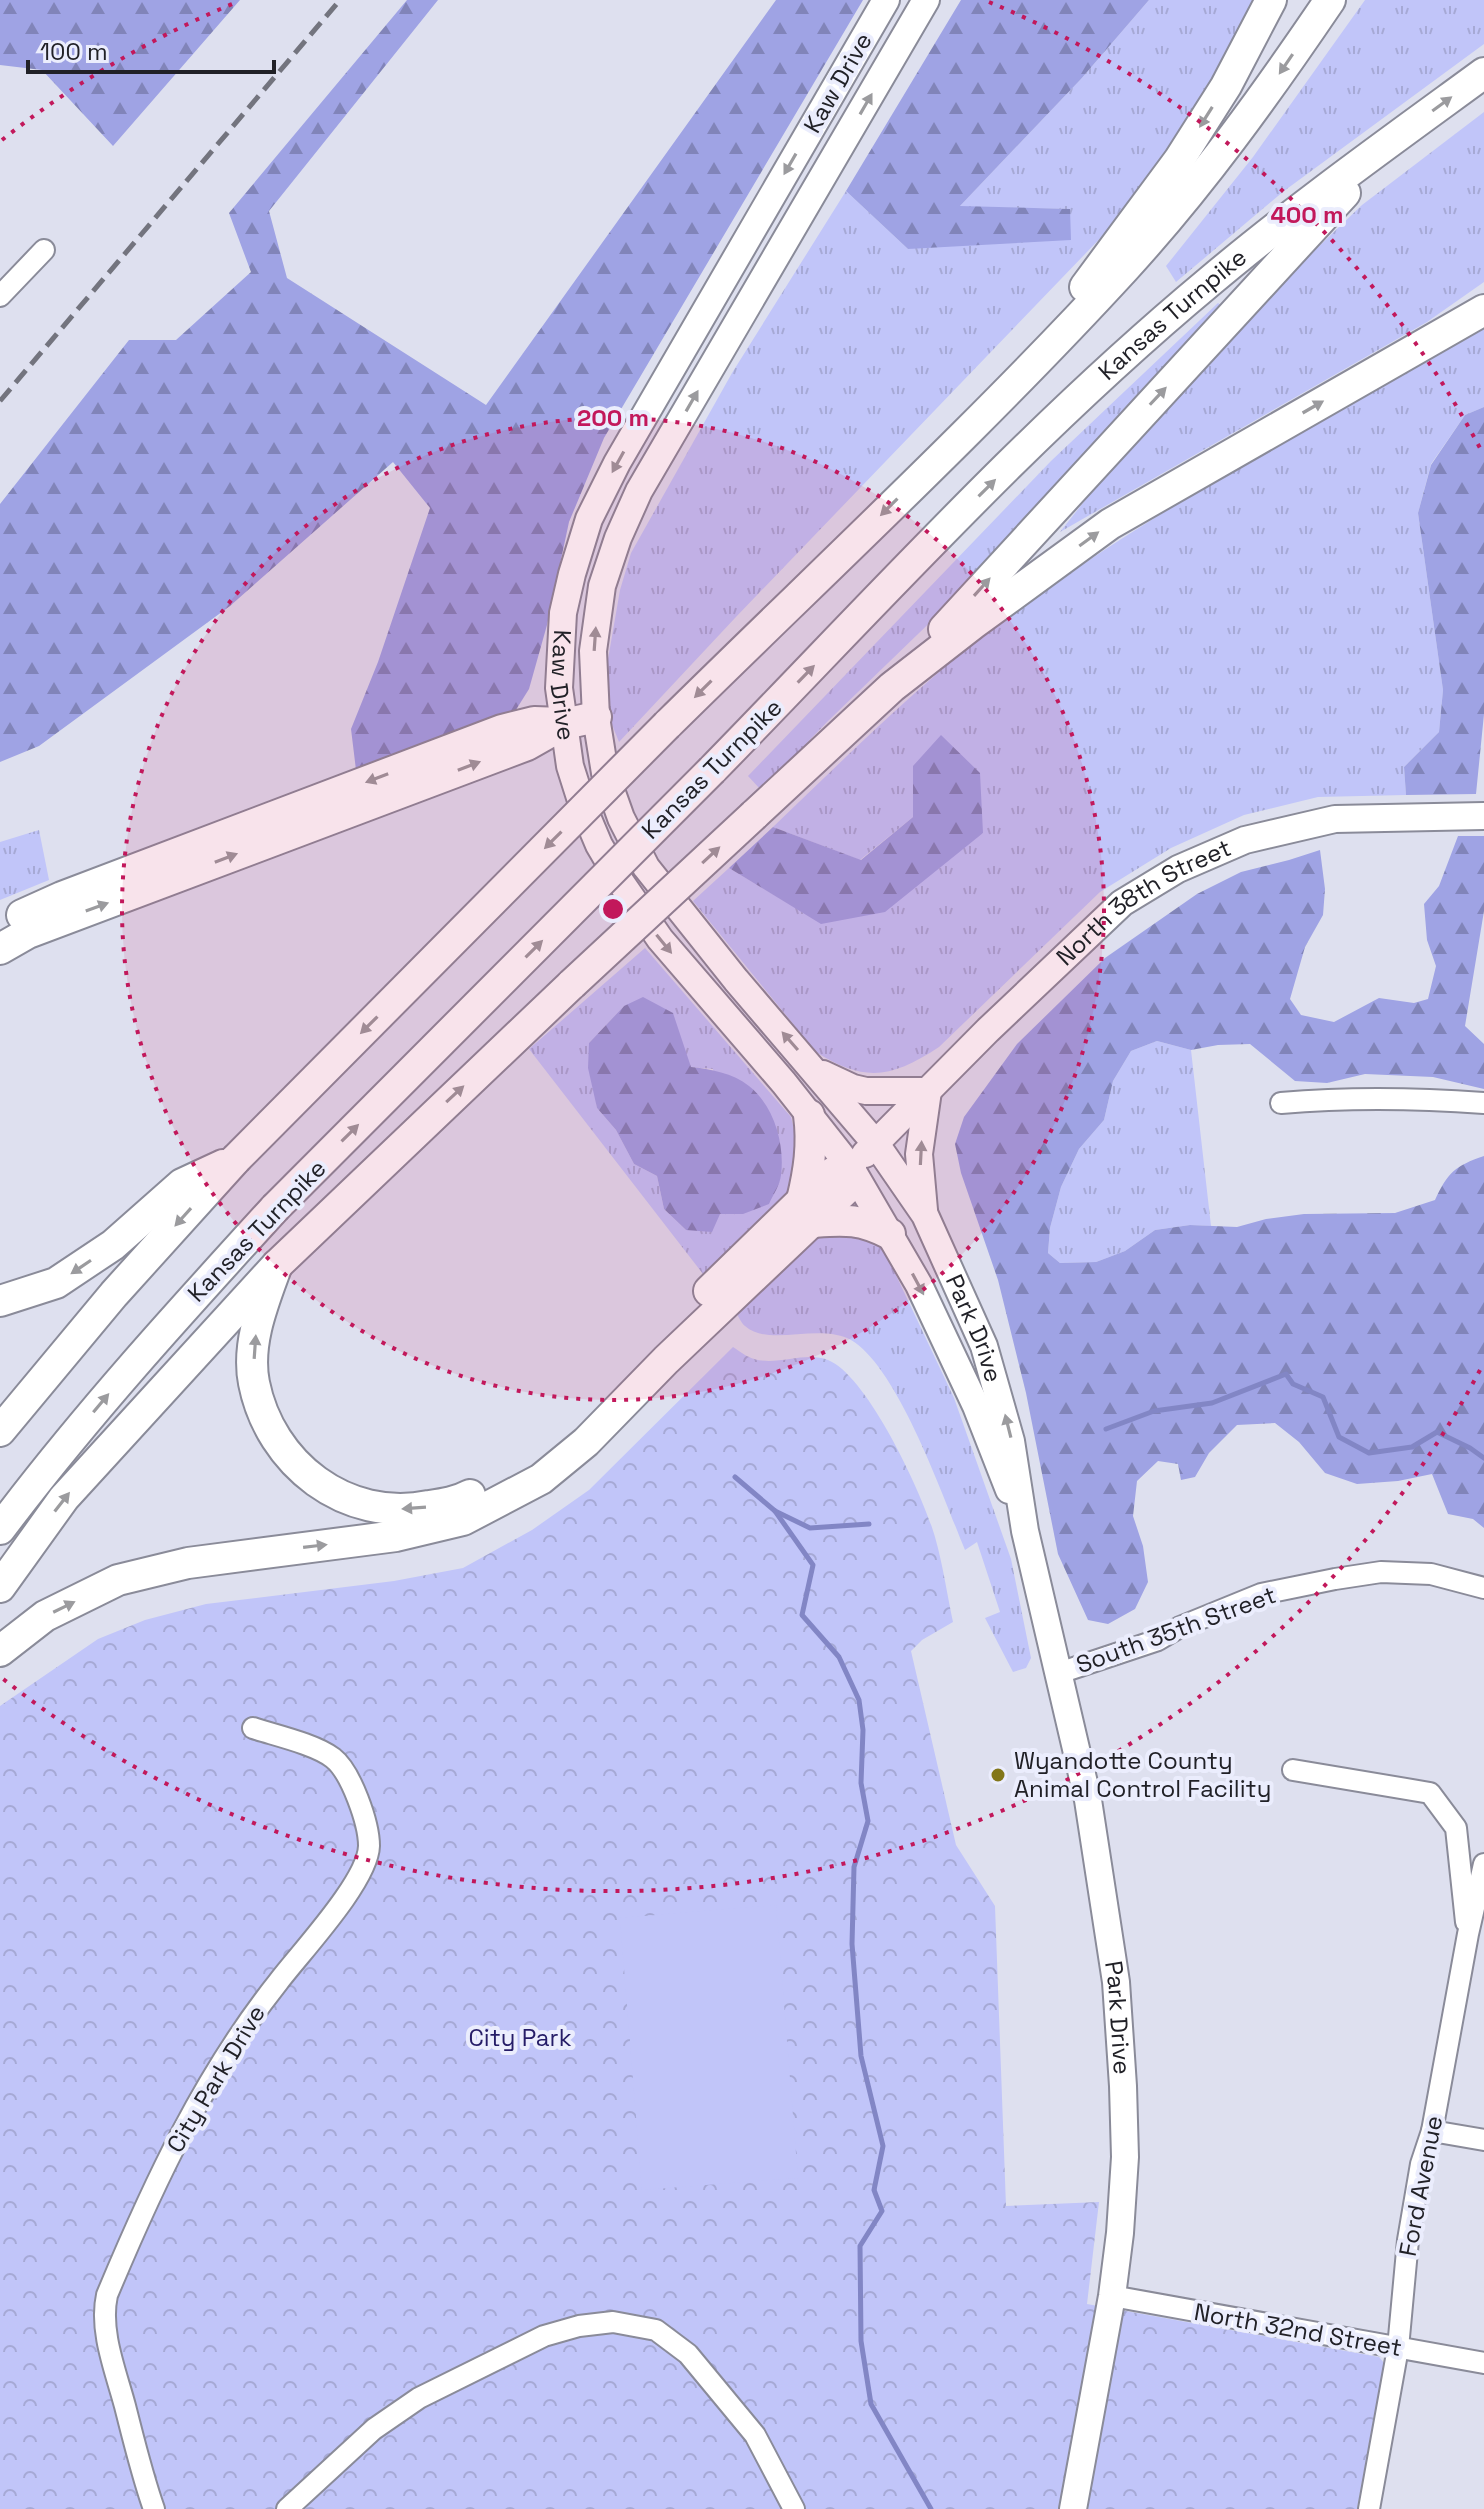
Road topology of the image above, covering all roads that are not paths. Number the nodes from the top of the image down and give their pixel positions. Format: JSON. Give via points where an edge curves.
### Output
{"nodes":[{"id":1,"x":886,"y":0,"type":"edge"},
{"id":2,"x":926,"y":0,"type":"edge"},
{"id":3,"x":1271,"y":0,"type":"edge"},
{"id":4,"x":1330,"y":0,"type":"edge"},
{"id":5,"x":1484,"y":73,"type":"edge"},
{"id":6,"x":1404,"y":132,"type":"junction"},
{"id":7,"x":44,"y":250,"type":"dead end"},
{"id":8,"x":0,"y":296,"type":"edge"},
{"id":9,"x":1484,"y":298,"type":"edge"},
{"id":10,"x":1484,"y":310,"type":"edge"},
{"id":11,"x":1440,"y":334,"type":"junction"},
{"id":12,"x":1014,"y":383,"type":"junction"},
{"id":13,"x":892,"y":687,"type":"junction"},
{"id":14,"x":596,"y":717,"type":"junction"},
{"id":15,"x":564,"y":724,"type":"junction"},
{"id":16,"x":1484,"y":816,"type":"edge"},
{"id":17,"x":150,"y":876,"type":"junction"},
{"id":18,"x":0,"y":925,"type":"edge"},
{"id":19,"x":0,"y":949,"type":"edge"},
{"id":20,"x":815,"y":1070,"type":"junction"},
{"id":21,"x":928,"y":1091,"type":"junction"},
{"id":22,"x":1281,"y":1103,"type":"dead end"},
{"id":23,"x":1484,"y":1103,"type":"edge"},
{"id":24,"x":809,"y":1115,"type":"junction"},
{"id":25,"x":876,"y":1144,"type":"junction"},
{"id":26,"x":236,"y":1159,"type":"junction"},
{"id":27,"x":851,"y":1168,"type":"junction"},
{"id":28,"x":807,"y":1211,"type":"junction"},
{"id":29,"x":925,"y":1215,"type":"junction"},
{"id":30,"x":890,"y":1234,"type":"junction"},
{"id":31,"x":277,"y":1265,"type":"junction"},
{"id":32,"x":0,"y":1301,"type":"edge"},
{"id":33,"x":662,"y":1351,"type":"junction"},
{"id":34,"x":0,"y":1431,"type":"edge"},
{"id":35,"x":0,"y":1529,"type":"edge"},
{"id":36,"x":1025,"y":1531,"type":"junction"},
{"id":37,"x":0,"y":1587,"type":"edge"},
{"id":38,"x":1484,"y":1588,"type":"edge"},
{"id":39,"x":0,"y":1651,"type":"edge"},
{"id":40,"x":1056,"y":1674,"type":"junction"},
{"id":41,"x":253,"y":1728,"type":"dead end"},
{"id":42,"x":1293,"y":1770,"type":"dead end"},
{"id":43,"x":1484,"y":1864,"type":"edge"},
{"id":44,"x":1476,"y":1936,"type":"edge"},
{"id":45,"x":1432,"y":2131,"type":"junction"},
{"id":46,"x":1484,"y":2140,"type":"edge"},
{"id":47,"x":1112,"y":2296,"type":"junction"},
{"id":48,"x":1398,"y":2348,"type":"junction"},
{"id":49,"x":1484,"y":2363,"type":"edge"},
{"id":50,"x":154,"y":2509,"type":"edge"},
{"id":51,"x":287,"y":2509,"type":"edge"},
{"id":52,"x":794,"y":2509,"type":"edge"},
{"id":53,"x":1073,"y":2509,"type":"edge"},
{"id":54,"x":1369,"y":2509,"type":"edge"}],
"edges":[{"from":1,"to":15,"type":"main road","name":"Kaw Drive","one_way":true,"via":[[589,519],[563,613],[559,688]]},
{"from":14,"to":2,"type":"main road","name":"Kaw Drive","one_way":true,"via":[[593,651],[602,586],[639,491]]},
{"from":3,"to":12,"type":"highway","one_way":true,"via":[[1179,160]]},
{"from":4,"to":12,"type":"highway","one_way":true,"via":[[1200,180],[1126,267]]},
{"from":6,"to":5,"type":"highway","name":"Kansas Turnpike","one_way":true},
{"from":13,"to":6,"type":"highway","one_way":true},
{"from":35,"to":6,"type":"highway","name":"Kansas Turnpike","one_way":true,"bridge":true,"via":[[157,1336],[275,1208],[983,492],[1207,283]]},
{"from":7,"to":8,"type":"street"},
{"from":9,"to":11,"type":"highway"},
{"from":10,"to":11,"type":"highway"},
{"from":13,"to":11,"type":"highway","one_way":true,"via":[[1110,524]]},
{"from":12,"to":26,"type":"highway","one_way":true,"bridge":true},
{"from":31,"to":13,"type":"highway","one_way":true,"bridge":true},
{"from":14,"to":15,"type":"highway"},
{"from":20,"to":14,"type":"main road","name":"Kaw Drive","one_way":true,"via":[[646,867],[605,773]]},
{"from":15,"to":17,"type":"highway","via":[[534,722],[506,740]]},
{"from":15,"to":24,"type":"main road","name":"Kaw Drive","one_way":true,"via":[[583,807],[622,884],[660,939]]},
{"from":16,"to":21,"type":"main road","name":"North 38th Street","via":[[1335,819],[1245,840],[1178,869],[1122,903]]},
{"from":17,"to":18,"type":"highway","via":[[62,897]]},
{"from":19,"to":17,"type":"highway","one_way":true},
{"from":20,"to":21,"type":"main road","via":[[866,1091]]},
{"from":20,"to":25,"type":"main road","name":"Kaw Drive"},
{"from":21,"to":25,"type":"main road","name":"North 38th Street"},
{"from":29,"to":21,"type":"main road","one_way":true,"via":[[919,1154]]},
{"from":22,"to":23,"type":"street","via":[[1328,1098]]},
{"from":24,"to":27,"type":"main road","name":"Kaw Drive"},
{"from":24,"to":28,"type":"highway"},
{"from":25,"to":27,"type":"main road","name":"North 38th Street"},
{"from":25,"to":29,"type":"main road","name":"Park Drive"},
{"from":26,"to":32,"type":"highway","one_way":true,"via":[[182,1184],[113,1245],[56,1283]]},
{"from":26,"to":34,"type":"highway","one_way":true},
{"from":27,"to":28,"type":"highway","via":[[845,1190]]},
{"from":27,"to":30,"type":"main road","name":"Park Drive"},
{"from":28,"to":30,"type":"highway","via":[[868,1223]]},
{"from":28,"to":33,"type":"highway"},
{"from":36,"to":29,"type":"main road","name":"Park Drive","one_way":true,"via":[[1011,1441],[984,1346]]},
{"from":30,"to":36,"type":"main road","name":"Park Drive","one_way":true,"via":[[976,1406]]},
{"from":33,"to":31,"type":"highway","one_way":true,"via":[[544,1453],[496,1482],[460,1500],[415,1509],[375,1507],[329,1491],[301,1471],[278,1444],[262,1413],[253,1381],[254,1338]]},
{"from":37,"to":31,"type":"highway","one_way":true,"via":[[64,1498]]},
{"from":39,"to":33,"type":"highway","one_way":true,"via":[[45,1616],[118,1580],[188,1563],[396,1536],[463,1520],[541,1479],[586,1442]]},
{"from":36,"to":40,"type":"main road","name":"Park Drive"},
{"from":38,"to":40,"type":"street","name":"South 35th Street","via":[[1431,1574],[1381,1572],[1335,1579],[1261,1594],[1158,1640]]},
{"from":40,"to":47,"type":"main road","name":"Park Drive","via":[[1088,1800],[1116,1982],[1125,2157]]},
{"from":41,"to":50,"type":"street","name":"City Park Drive","via":[[333,1758],[359,1797],[369,1847],[357,1881],[242,2027],[175,2144],[107,2295],[110,2350]]},
{"from":42,"to":44,"type":"street","via":[[1430,1793],[1456,1828]]},
{"from":43,"to":44,"type":"street","name":"Ford Avenue"},
{"from":44,"to":45,"type":"street","name":"Ford Avenue"},
{"from":45,"to":46,"type":"street"},
{"from":45,"to":48,"type":"street","name":"Ford Avenue","via":[[1408,2240]]},
{"from":47,"to":48,"type":"street","name":"North 32nd Street"},
{"from":47,"to":53,"type":"main road","name":"Park Drive"},
{"from":48,"to":49,"type":"street","name":"North 32nd Street"},
{"from":48,"to":54,"type":"street","name":"Ford Avenue"},
{"from":51,"to":52,"type":"street","via":[[374,2429],[419,2398],[544,2336],[613,2322],[656,2330],[688,2354],[755,2435]]}]}
